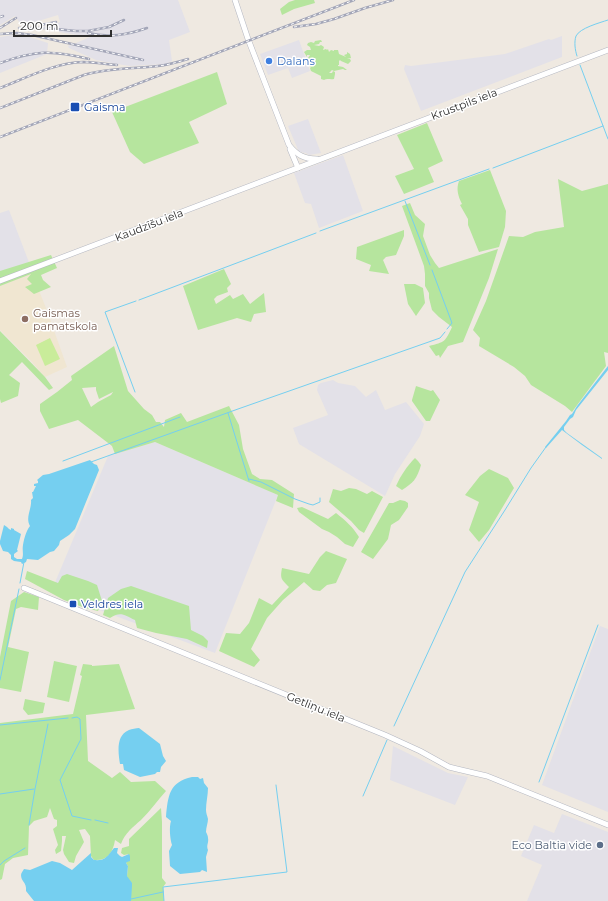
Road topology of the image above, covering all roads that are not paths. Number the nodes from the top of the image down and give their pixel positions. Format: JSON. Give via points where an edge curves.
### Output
{"nodes":[{"id":1,"x":235,"y":0,"type":"edge"},
{"id":2,"x":608,"y":50,"type":"edge"},
{"id":3,"x":289,"y":145,"type":"junction"},
{"id":4,"x":320,"y":159,"type":"junction"},
{"id":5,"x":298,"y":168,"type":"junction"},
{"id":6,"x":0,"y":281,"type":"edge"},
{"id":7,"x":24,"y":588,"type":"dead end"},
{"id":8,"x":608,"y":825,"type":"edge"}],
"edges":[{"from":1,"to":3,"type":"street","via":[[249,44]]},
{"from":2,"to":4,"type":"street","name":"Krustpils iela"},
{"from":3,"to":4,"type":"street","via":[[294,152],[302,156]]},
{"from":3,"to":5,"type":"street"},
{"from":4,"to":5,"type":"street","name":"Krustpils iela"},
{"from":5,"to":6,"type":"street","name":"Kaudzīšu iela"},
{"from":7,"to":8,"type":"street","name":"Getliņu iela","via":[[391,738],[449,767],[480,774]]}]}
